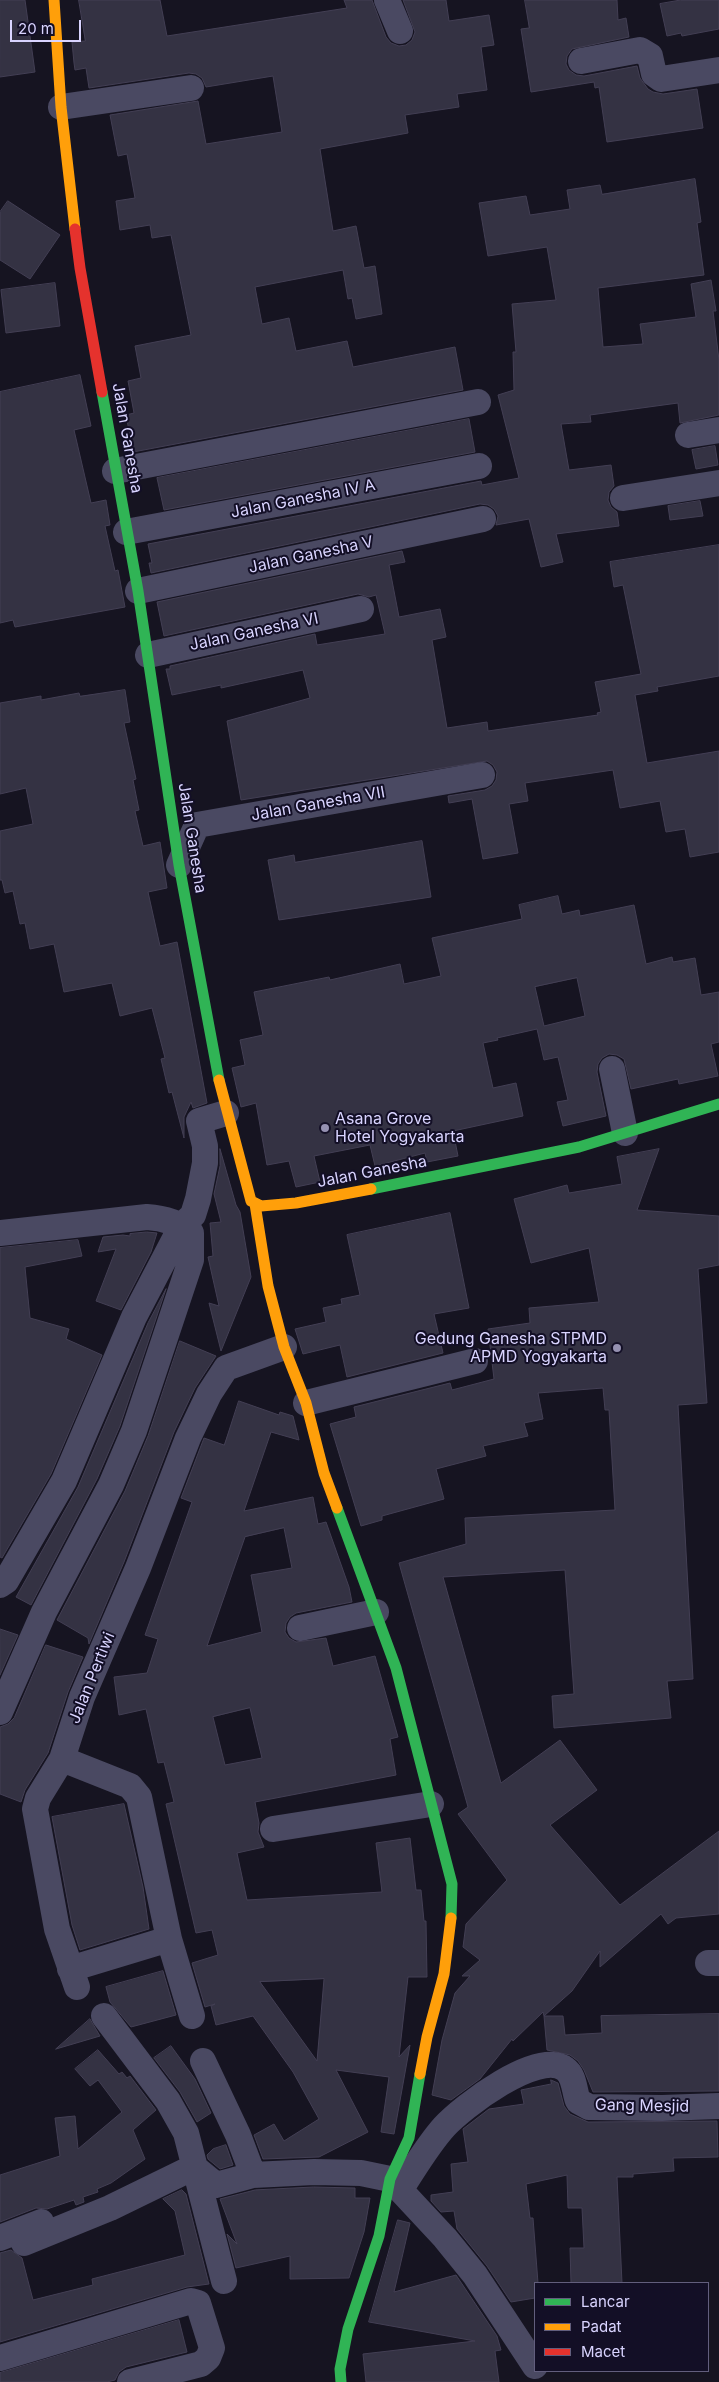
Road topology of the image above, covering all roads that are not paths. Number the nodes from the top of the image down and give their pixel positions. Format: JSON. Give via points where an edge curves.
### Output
{"nodes":[{"id":1,"x":54,"y":0,"type":"edge"},
{"id":2,"x":387,"y":0,"type":"edge"},
{"id":3,"x":400,"y":31,"type":"dead end"},
{"id":4,"x":581,"y":61,"type":"dead end"},
{"id":5,"x":719,"y":70,"type":"edge"},
{"id":6,"x":191,"y":88,"type":"dead end"},
{"id":7,"x":61,"y":107,"type":"junction"},
{"id":8,"x":478,"y":402,"type":"dead end"},
{"id":9,"x":719,"y":430,"type":"edge"},
{"id":10,"x":688,"y":435,"type":"dead end"},
{"id":11,"x":479,"y":466,"type":"dead end"},
{"id":12,"x":116,"y":471,"type":"junction"},
{"id":13,"x":719,"y":483,"type":"edge"},
{"id":14,"x":623,"y":498,"type":"dead end"},
{"id":15,"x":483,"y":519,"type":"dead end"},
{"id":16,"x":126,"y":532,"type":"junction"},
{"id":17,"x":138,"y":591,"type":"junction"},
{"id":18,"x":360,"y":609,"type":"dead end"},
{"id":19,"x":148,"y":655,"type":"junction"},
{"id":20,"x":482,"y":775,"type":"dead end"},
{"id":21,"x":179,"y":865,"type":"junction"},
{"id":22,"x":612,"y":1068,"type":"dead end"},
{"id":23,"x":719,"y":1104,"type":"edge"},
{"id":24,"x":226,"y":1113,"type":"junction"},
{"id":25,"x":625,"y":1134,"type":"junction"},
{"id":26,"x":255,"y":1204,"type":"junction"},
{"id":27,"x":182,"y":1225,"type":"junction"},
{"id":28,"x":0,"y":1233,"type":"edge"},
{"id":29,"x":284,"y":1347,"type":"junction"},
{"id":30,"x":475,"y":1361,"type":"dead end"},
{"id":31,"x":306,"y":1403,"type":"junction"},
{"id":32,"x":0,"y":1586,"type":"edge"},
{"id":33,"x":376,"y":1612,"type":"junction"},
{"id":34,"x":300,"y":1628,"type":"dead end"},
{"id":35,"x":0,"y":1712,"type":"edge"},
{"id":36,"x":62,"y":1759,"type":"junction"},
{"id":37,"x":431,"y":1804,"type":"junction"},
{"id":38,"x":273,"y":1829,"type":"dead end"},
{"id":39,"x":169,"y":1939,"type":"junction"},
{"id":40,"x":104,"y":2016,"type":"dead end"},
{"id":41,"x":192,"y":2016,"type":"dead end"},
{"id":42,"x":203,"y":2061,"type":"dead end"},
{"id":43,"x":719,"y":2106,"type":"edge"},
{"id":44,"x":194,"y":2167,"type":"junction"},
{"id":45,"x":253,"y":2175,"type":"junction"},
{"id":46,"x":395,"y":2184,"type":"junction"},
{"id":47,"x":93,"y":2198,"type":"dead end"},
{"id":48,"x":12,"y":2241,"type":"edge"},
{"id":49,"x":224,"y":2281,"type":"dead end"},
{"id":50,"x":0,"y":2358,"type":"edge"},
{"id":51,"x":534,"y":2364,"type":"edge"},
{"id":52,"x":130,"y":2382,"type":"edge"},
{"id":53,"x":341,"y":2382,"type":"edge"}],
"edges":[{"from":1,"to":7,"type":"street","name":"Jalan Ganesha"},
{"from":2,"to":3,"type":"street"},
{"from":4,"to":5,"type":"street","via":[[640,50],[650,56],[654,74],[661,79]]},
{"from":6,"to":7,"type":"street"},
{"from":7,"to":12,"type":"street","name":"Jalan Ganesha","via":[[80,268]]},
{"from":8,"to":12,"type":"street"},
{"from":9,"to":10,"type":"street"},
{"from":11,"to":16,"type":"street","name":"Jalan Ganesha IV A"},
{"from":12,"to":16,"type":"street","name":"Jalan Ganesha"},
{"from":13,"to":14,"type":"street"},
{"from":15,"to":17,"type":"street","name":"Jalan Ganesha V"},
{"from":16,"to":17,"type":"street","name":"Jalan Ganesha"},
{"from":17,"to":19,"type":"street","name":"Jalan Ganesha"},
{"from":18,"to":19,"type":"street","name":"Jalan Ganesha VI"},
{"from":19,"to":21,"type":"street","name":"Jalan Ganesha"},
{"from":20,"to":21,"type":"street","name":"Jalan Ganesha VII","via":[[197,825]]},
{"from":21,"to":24,"type":"street","name":"Jalan Ganesha"},
{"from":22,"to":25,"type":"street"},
{"from":23,"to":25,"type":"street","name":"Jalan Ganesha"},
{"from":24,"to":26,"type":"street","name":"Jalan Ganesha","via":[[251,1201]]},
{"from":24,"to":27,"type":"street","via":[[200,1121],[205,1163],[196,1207],[193,1215]]},
{"from":25,"to":26,"type":"street","name":"Jalan Ganesha","via":[[579,1147],[343,1195],[270,1206]]},
{"from":26,"to":29,"type":"street","via":[[268,1286]]},
{"from":27,"to":28,"type":"street","via":[[147,1217]]},
{"from":27,"to":32,"type":"street","via":[[134,1317],[64,1481],[6,1581]]},
{"from":27,"to":35,"type":"street","via":[[192,1233],[191,1260],[134,1431],[111,1485],[44,1612]]},
{"from":29,"to":31,"type":"street"},
{"from":29,"to":36,"type":"street","name":"Jalan Pertiwi","via":[[226,1368],[209,1394],[82,1697]]},
{"from":30,"to":31,"type":"street"},
{"from":31,"to":33,"type":"street","via":[[324,1473]]},
{"from":33,"to":34,"type":"street"},
{"from":33,"to":37,"type":"street","via":[[396,1668]]},
{"from":36,"to":39,"type":"street","via":[[130,1786],[139,1797]]},
{"from":36,"to":39,"type":"street","name":"Jalan Pertiwi","via":[[38,1798],[35,1809],[58,1929],[73,1978]]},
{"from":37,"to":38,"type":"street"},
{"from":37,"to":46,"type":"street","via":[[452,1884],[450,1926],[444,1974],[427,2037],[409,2138]]},
{"from":39,"to":41,"type":"street"},
{"from":40,"to":44,"type":"street","via":[[175,2113],[188,2140]]},
{"from":42,"to":45,"type":"street"},
{"from":43,"to":46,"type":"street","name":"Gang Mesjid","via":[[589,2107],[578,2101],[572,2079],[565,2069],[557,2065],[540,2066],[516,2075],[461,2111]]},
{"from":44,"to":45,"type":"street","via":[[216,2185]]},
{"from":44,"to":48,"type":"street","via":[[110,2208]]},
{"from":44,"to":49,"type":"street"},
{"from":45,"to":46,"type":"street","via":[[361,2173]]},
{"from":46,"to":51,"type":"street","via":[[475,2275]]},
{"from":46,"to":53,"type":"street","via":[[345,2342]]},
{"from":47,"to":48,"type":"street"},
{"from":50,"to":52,"type":"street","via":[[190,2301],[198,2303],[212,2348],[208,2358],[201,2364]]}]}
